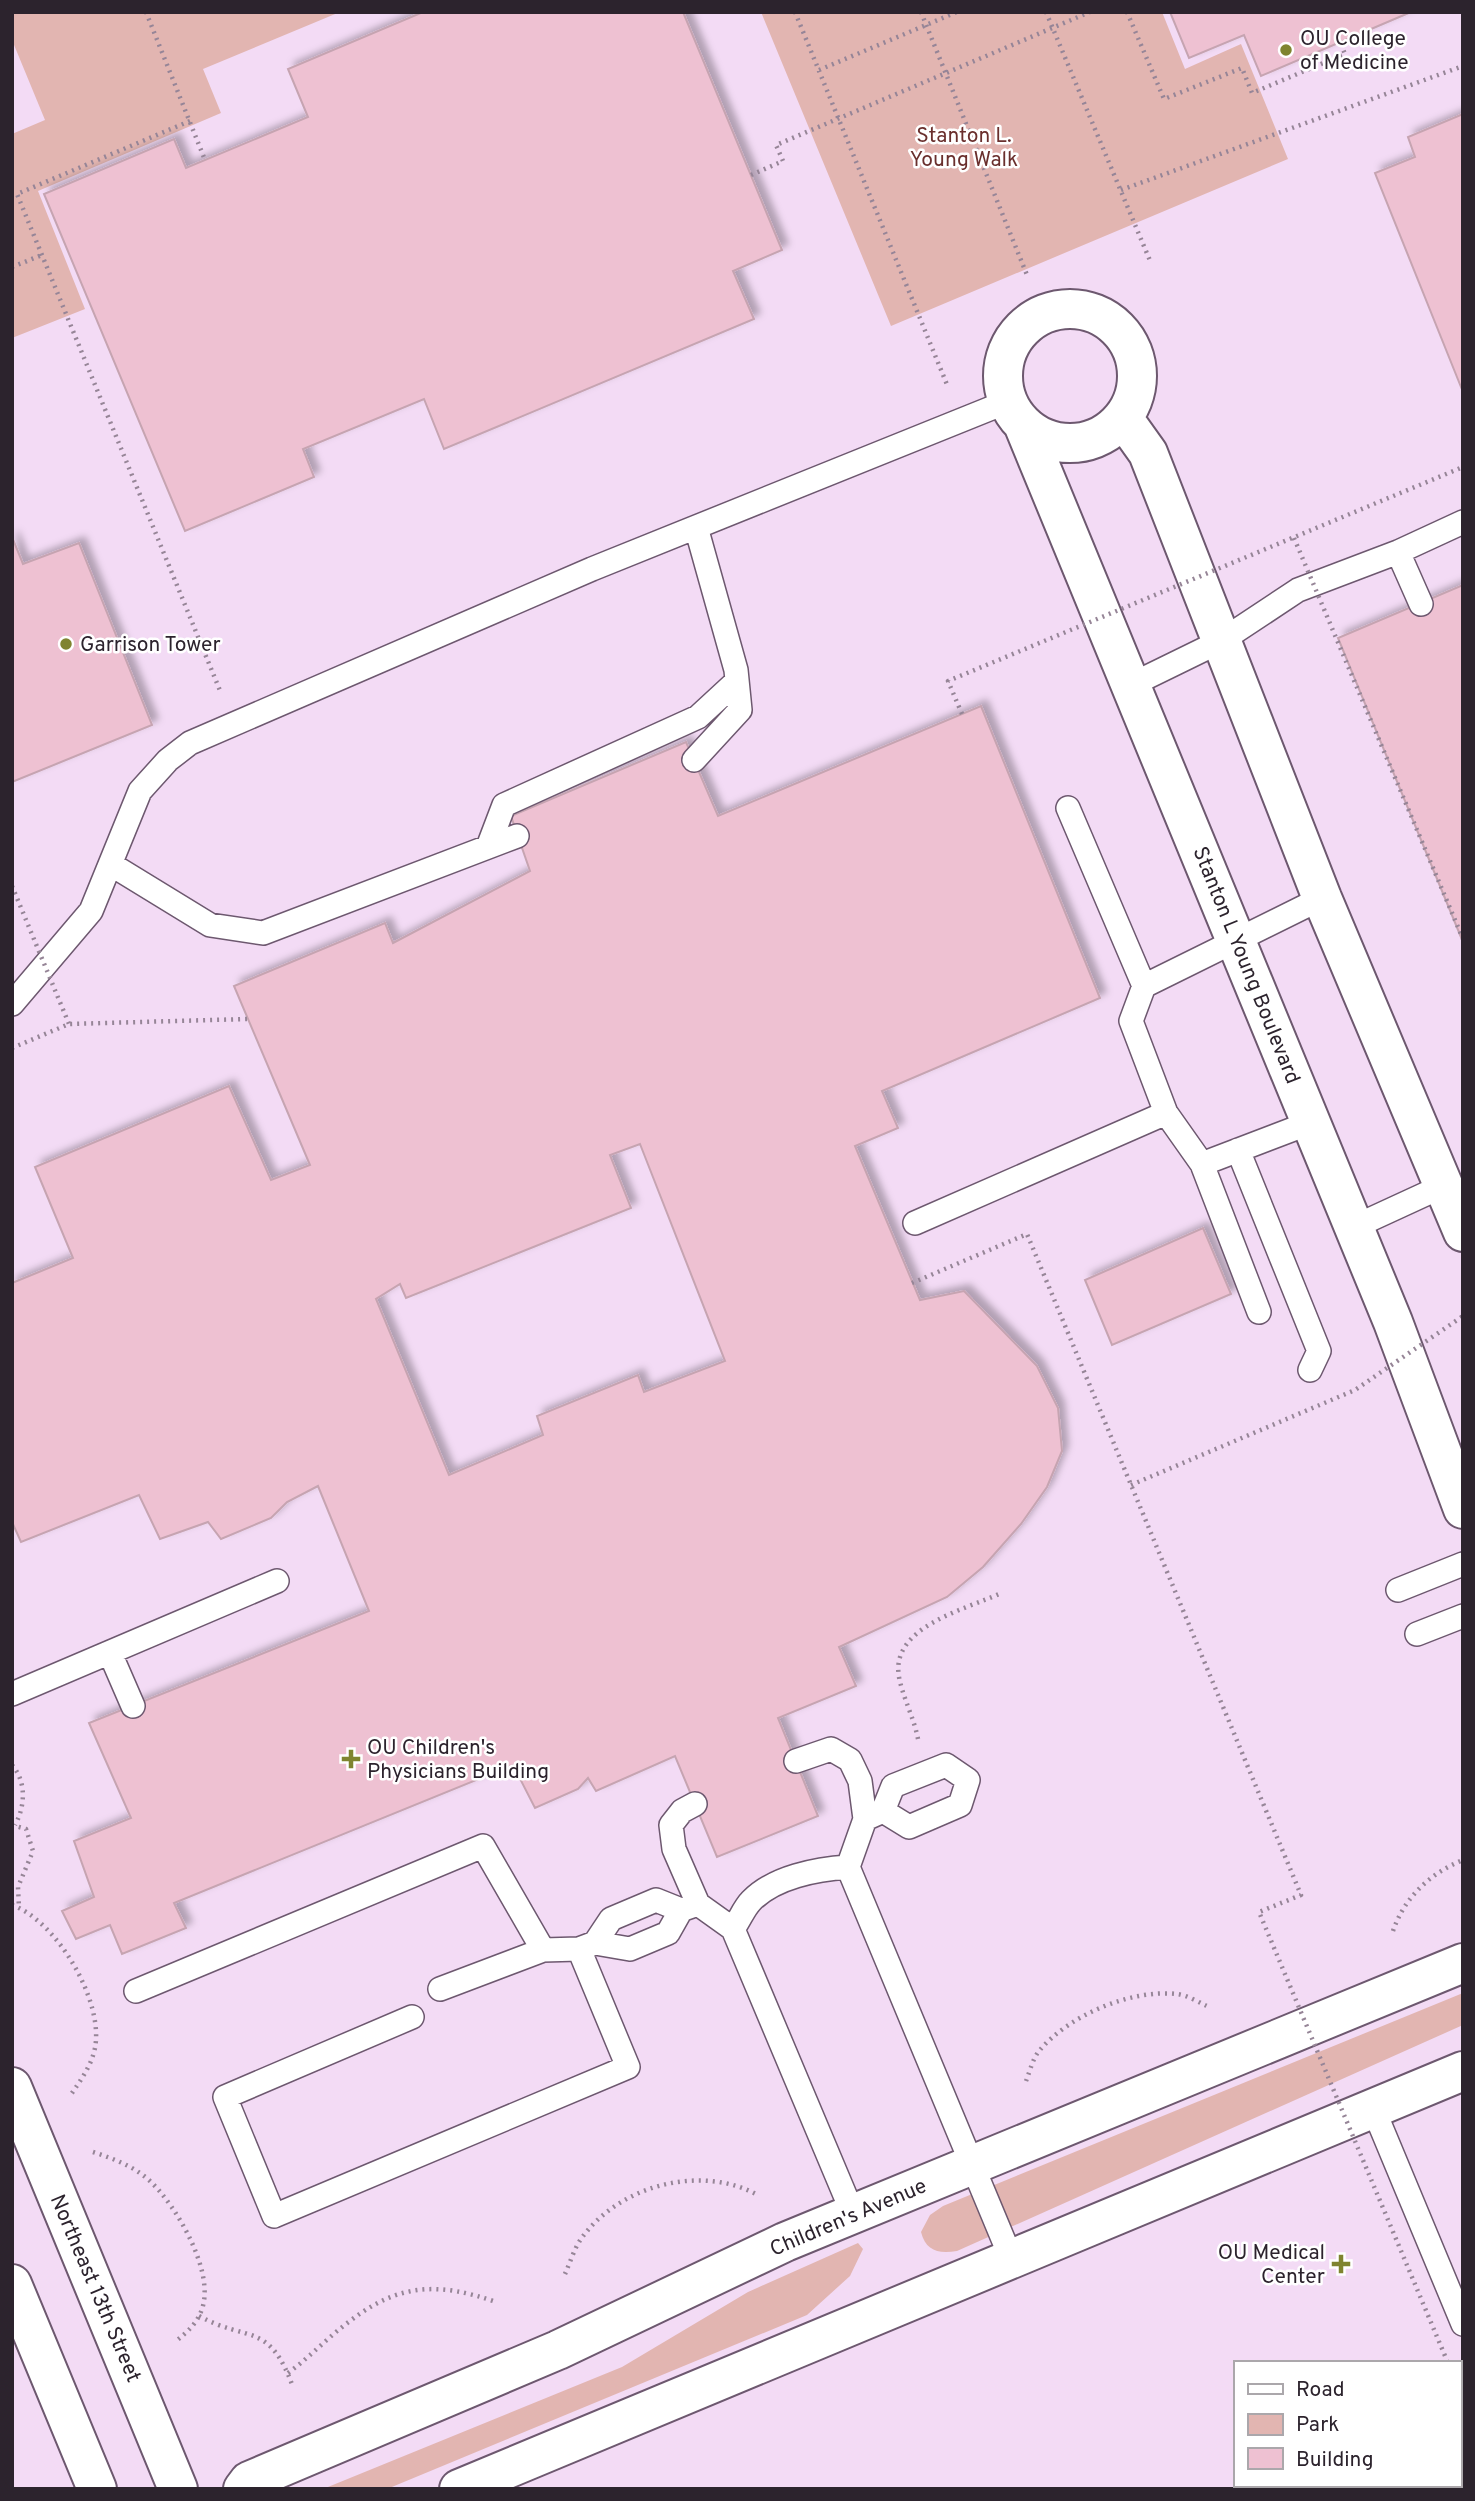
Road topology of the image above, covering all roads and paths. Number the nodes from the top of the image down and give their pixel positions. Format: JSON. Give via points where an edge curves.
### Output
{"nodes":[{"id":1,"x":146,"y":12,"type":"edge"},
{"id":2,"x":795,"y":12,"type":"edge"},
{"id":3,"x":921,"y":12,"type":"edge"},
{"id":4,"x":957,"y":12,"type":"edge"},
{"id":5,"x":1046,"y":12,"type":"edge"},
{"id":6,"x":1090,"y":12,"type":"edge"},
{"id":7,"x":1127,"y":12,"type":"edge"},
{"id":8,"x":926,"y":25,"type":"junction"},
{"id":9,"x":1340,"y":42,"type":"dead end"},
{"id":10,"x":1463,"y":66,"type":"edge"},
{"id":11,"x":819,"y":70,"type":"junction"},
{"id":12,"x":190,"y":121,"type":"junction"},
{"id":13,"x":205,"y":160,"type":"dead end"},
{"id":14,"x":751,"y":175,"type":"dead end"},
{"id":15,"x":1121,"y":190,"type":"junction"},
{"id":16,"x":15,"y":195,"type":"edge"},
{"id":17,"x":42,"y":255,"type":"junction"},
{"id":18,"x":1151,"y":262,"type":"dead end"},
{"id":19,"x":12,"y":267,"type":"edge"},
{"id":20,"x":1027,"y":275,"type":"dead end"},
{"id":21,"x":948,"y":387,"type":"dead end"},
{"id":22,"x":1016,"y":412,"type":"junction"},
{"id":23,"x":1123,"y":418,"type":"junction"},
{"id":24,"x":1463,"y":467,"type":"edge"},
{"id":25,"x":1463,"y":522,"type":"edge"},
{"id":26,"x":696,"y":527,"type":"junction"},
{"id":27,"x":1294,"y":538,"type":"junction"},
{"id":28,"x":1398,"y":552,"type":"junction"},
{"id":29,"x":1420,"y":604,"type":"dead end"},
{"id":30,"x":1137,"y":611,"type":"dead end"},
{"id":31,"x":1124,"y":616,"type":"dead end"},
{"id":32,"x":1221,"y":641,"type":"junction"},
{"id":33,"x":737,"y":681,"type":"junction"},
{"id":34,"x":1131,"y":685,"type":"junction"},
{"id":35,"x":223,"y":697,"type":"dead end"},
{"id":36,"x":962,"y":714,"type":"dead end"},
{"id":37,"x":694,"y":760,"type":"dead end"},
{"id":38,"x":1068,"y":808,"type":"dead end"},
{"id":39,"x":517,"y":836,"type":"dead end"},
{"id":40,"x":488,"y":847,"type":"junction"},
{"id":41,"x":112,"y":865,"type":"junction"},
{"id":42,"x":12,"y":887,"type":"edge"},
{"id":43,"x":1322,"y":898,"type":"junction"},
{"id":44,"x":1463,"y":939,"type":"edge"},
{"id":45,"x":1236,"y":942,"type":"junction"},
{"id":46,"x":1144,"y":986,"type":"junction"},
{"id":47,"x":12,"y":1004,"type":"edge"},
{"id":48,"x":247,"y":1019,"type":"dead end"},
{"id":49,"x":69,"y":1024,"type":"junction"},
{"id":50,"x":12,"y":1048,"type":"edge"},
{"id":51,"x":1166,"y":1114,"type":"junction"},
{"id":52,"x":1312,"y":1122,"type":"junction"},
{"id":53,"x":1238,"y":1150,"type":"junction"},
{"id":54,"x":1202,"y":1164,"type":"junction"},
{"id":55,"x":1443,"y":1186,"type":"junction"},
{"id":56,"x":915,"y":1223,"type":"dead end"},
{"id":57,"x":1354,"y":1227,"type":"junction"},
{"id":58,"x":1463,"y":1232,"type":"edge"},
{"id":59,"x":912,"y":1283,"type":"dead end"},
{"id":60,"x":1259,"y":1311,"type":"dead end"},
{"id":61,"x":1463,"y":1316,"type":"edge"},
{"id":62,"x":1310,"y":1370,"type":"dead end"},
{"id":63,"x":1130,"y":1485,"type":"junction"},
{"id":64,"x":1463,"y":1509,"type":"edge"},
{"id":65,"x":1463,"y":1564,"type":"edge"},
{"id":66,"x":276,"y":1581,"type":"dead end"},
{"id":67,"x":1398,"y":1590,"type":"dead end"},
{"id":68,"x":999,"y":1594,"type":"dead end"},
{"id":69,"x":1463,"y":1616,"type":"edge"},
{"id":70,"x":1417,"y":1634,"type":"dead end"},
{"id":71,"x":110,"y":1653,"type":"junction"},
{"id":72,"x":12,"y":1694,"type":"edge"},
{"id":73,"x":133,"y":1706,"type":"dead end"},
{"id":74,"x":918,"y":1749,"type":"dead end"},
{"id":75,"x":796,"y":1761,"type":"dead end"},
{"id":76,"x":12,"y":1765,"type":"edge"},
{"id":77,"x":695,"y":1804,"type":"dead end"},
{"id":78,"x":14,"y":1825,"type":"edge"},
{"id":79,"x":1463,"y":1860,"type":"edge"},
{"id":80,"x":848,"y":1867,"type":"junction"},
{"id":81,"x":12,"y":1905,"type":"edge"},
{"id":82,"x":689,"y":1907,"type":"junction"},
{"id":83,"x":19,"y":1908,"type":"junction"},
{"id":84,"x":733,"y":1929,"type":"junction"},
{"id":85,"x":1393,"y":1931,"type":"dead end"},
{"id":86,"x":587,"y":1946,"type":"junction"},
{"id":87,"x":543,"y":1950,"type":"junction"},
{"id":88,"x":1463,"y":1963,"type":"edge"},
{"id":89,"x":440,"y":1989,"type":"dead end"},
{"id":90,"x":136,"y":1991,"type":"dead end"},
{"id":91,"x":1208,"y":2006,"type":"dead end"},
{"id":92,"x":412,"y":2017,"type":"dead end"},
{"id":93,"x":1463,"y":2071,"type":"edge"},
{"id":94,"x":1026,"y":2081,"type":"dead end"},
{"id":95,"x":12,"y":2087,"type":"edge"},
{"id":96,"x":70,"y":2096,"type":"dead end"},
{"id":97,"x":1373,"y":2108,"type":"junction"},
{"id":98,"x":93,"y":2152,"type":"dead end"},
{"id":99,"x":971,"y":2165,"type":"junction"},
{"id":100,"x":756,"y":2194,"type":"dead end"},
{"id":101,"x":853,"y":2214,"type":"junction"},
{"id":102,"x":1011,"y":2258,"type":"junction"},
{"id":103,"x":565,"y":2274,"type":"dead end"},
{"id":104,"x":12,"y":2284,"type":"edge"},
{"id":105,"x":496,"y":2302,"type":"dead end"},
{"id":106,"x":199,"y":2316,"type":"junction"},
{"id":107,"x":1463,"y":2324,"type":"edge"},
{"id":108,"x":175,"y":2342,"type":"dead end"},
{"id":109,"x":1447,"y":2361,"type":"edge"},
{"id":110,"x":288,"y":2373,"type":"junction"},
{"id":111,"x":293,"y":2387,"type":"dead end"},
{"id":112,"x":97,"y":2489,"type":"edge"},
{"id":113,"x":178,"y":2489,"type":"edge"},
{"id":114,"x":243,"y":2489,"type":"edge"},
{"id":115,"x":459,"y":2489,"type":"edge"}],
"edges":[{"from":1,"to":12,"type":"path"},
{"from":2,"to":11,"type":"path"},
{"from":3,"to":8,"type":"path"},
{"from":4,"to":8,"type":"path"},
{"from":5,"to":15,"type":"path"},
{"from":6,"to":14,"type":"path","bridge":true,"via":[[776,145],[783,161]]},
{"from":7,"to":9,"type":"path","via":[[1164,99],[1242,68],[1252,93],[1345,54]]},
{"from":8,"to":11,"type":"path"},
{"from":8,"to":20,"type":"path"},
{"from":10,"to":15,"type":"path"},
{"from":11,"to":21,"type":"path"},
{"from":12,"to":13,"type":"path"},
{"from":12,"to":16,"type":"path"},
{"from":15,"to":18,"type":"path"},
{"from":16,"to":17,"type":"path"},
{"from":17,"to":19,"type":"path"},
{"from":17,"to":35,"type":"path"},
{"from":22,"to":23,"type":"main road","via":[[1050,439],[1083,442],[1103,435]]},
{"from":22,"to":23,"type":"main road","via":[[1004,386],[1005,360],[1020,331],[1048,312],[1083,310],[1109,320],[1133,352],[1137,388]]},
{"from":22,"to":26,"type":"lane"},
{"from":22,"to":34,"type":"main road","name":"Stanton L Young Boulevard"},
{"from":23,"to":32,"type":"main road","via":[[1148,453]]},
{"from":24,"to":27,"type":"path","bridge":true},
{"from":25,"to":28,"type":"lane"},
{"from":26,"to":33,"type":"lane"},
{"from":26,"to":41,"type":"lane","via":[[190,743],[140,791]]},
{"from":27,"to":36,"type":"path","bridge":true,"via":[[948,681]]},
{"from":27,"to":44,"type":"path","bridge":true},
{"from":28,"to":29,"type":"lane"},
{"from":28,"to":32,"type":"lane","via":[[1298,590]]},
{"from":30,"to":31,"type":"path"},
{"from":32,"to":34,"type":"lane"},
{"from":32,"to":43,"type":"main road"},
{"from":33,"to":37,"type":"lane","via":[[740,710]]},
{"from":33,"to":40,"type":"lane","via":[[698,717],[504,805]]},
{"from":34,"to":45,"type":"main road","name":"Stanton L Young Boulevard"},
{"from":38,"to":46,"type":"lane"},
{"from":39,"to":40,"type":"lane"},
{"from":40,"to":41,"type":"lane","via":[[263,933],[210,925]]},
{"from":41,"to":47,"type":"lane","via":[[91,911]]},
{"from":42,"to":49,"type":"path","bridge":true},
{"from":43,"to":45,"type":"lane"},
{"from":43,"to":55,"type":"main road"},
{"from":45,"to":46,"type":"lane"},
{"from":45,"to":52,"type":"main road","name":"Stanton L Young Boulevard"},
{"from":46,"to":51,"type":"lane","via":[[1131,1021]]},
{"from":48,"to":49,"type":"path"},
{"from":49,"to":50,"type":"path"},
{"from":51,"to":54,"type":"lane"},
{"from":51,"to":56,"type":"lane"},
{"from":52,"to":53,"type":"lane"},
{"from":52,"to":57,"type":"main road","name":"Stanton L Young Boulevard"},
{"from":53,"to":54,"type":"lane"},
{"from":53,"to":62,"type":"lane","via":[[1319,1351]]},
{"from":54,"to":60,"type":"lane"},
{"from":55,"to":57,"type":"lane"},
{"from":55,"to":58,"type":"main road"},
{"from":57,"to":64,"type":"main road","name":"Stanton L Young Boulevard"},
{"from":59,"to":63,"type":"path","bridge":true,"via":[[1027,1234]]},
{"from":61,"to":63,"type":"path","bridge":true,"via":[[1355,1390]]},
{"from":63,"to":109,"type":"path","bridge":true,"via":[[1301,1895],[1259,1912]]},
{"from":65,"to":67,"type":"lane"},
{"from":66,"to":71,"type":"lane"},
{"from":68,"to":74,"type":"path","via":[[926,1625],[910,1637],[900,1655],[898,1672]]},
{"from":69,"to":70,"type":"lane"},
{"from":71,"to":72,"type":"lane"},
{"from":71,"to":73,"type":"lane"},
{"from":75,"to":80,"type":"lane","via":[[831,1749],[850,1760],[874,1815]]},
{"from":76,"to":78,"type":"path","via":[[23,1794],[22,1812]]},
{"from":77,"to":82,"type":"lane","via":[[671,1825]]},
{"from":78,"to":83,"type":"path","via":[[26,1829],[33,1851],[18,1887]]},
{"from":79,"to":85,"type":"path","via":[[1431,1876],[1410,1898]]},
{"from":80,"to":84,"type":"lane","via":[[818,1869],[778,1885],[751,1901]]},
{"from":80,"to":99,"type":"lane"},
{"from":81,"to":83,"type":"path"},
{"from":82,"to":84,"type":"lane"},
{"from":82,"to":86,"type":"lane","via":[[668,1933],[630,1949]]},
{"from":82,"to":86,"type":"lane","via":[[656,1900],[611,1919]]},
{"from":83,"to":96,"type":"path","via":[[59,1940],[74,1963],[93,2019],[96,2046],[88,2070]]},
{"from":84,"to":101,"type":"lane"},
{"from":86,"to":87,"type":"lane"},
{"from":86,"to":92,"type":"lane","via":[[628,2067],[274,2216],[225,2097]]},
{"from":87,"to":89,"type":"lane"},
{"from":87,"to":90,"type":"lane","via":[[483,1846]]},
{"from":88,"to":99,"type":"main road","name":"Children's Avenue"},
{"from":91,"to":94,"type":"path","via":[[1180,1994],[1125,1999],[1061,2031],[1038,2052]]},
{"from":93,"to":97,"type":"main road"},
{"from":95,"to":113,"type":"main road","name":"Northeast 13th Street"},
{"from":97,"to":102,"type":"main road"},
{"from":97,"to":107,"type":"lane"},
{"from":98,"to":106,"type":"path","via":[[140,2174],[173,2206],[188,2229],[197,2256],[203,2307]]},
{"from":99,"to":101,"type":"main road","name":"Children's Avenue"},
{"from":99,"to":102,"type":"lane"},
{"from":100,"to":103,"type":"path","via":[[739,2185],[712,2181],[677,2181],[642,2191],[614,2207],[582,2239]]},
{"from":101,"to":114,"type":"main road","name":"Children's Avenue","via":[[558,2350],[249,2481]]},
{"from":102,"to":115,"type":"main road"},
{"from":104,"to":112,"type":"main road"},
{"from":105,"to":110,"type":"path","via":[[442,2287],[377,2302]]},
{"from":106,"to":108,"type":"path","via":[[194,2327]]},
{"from":106,"to":110,"type":"path","via":[[219,2327],[253,2332],[266,2341]]},
{"from":110,"to":111,"type":"path"}]}
